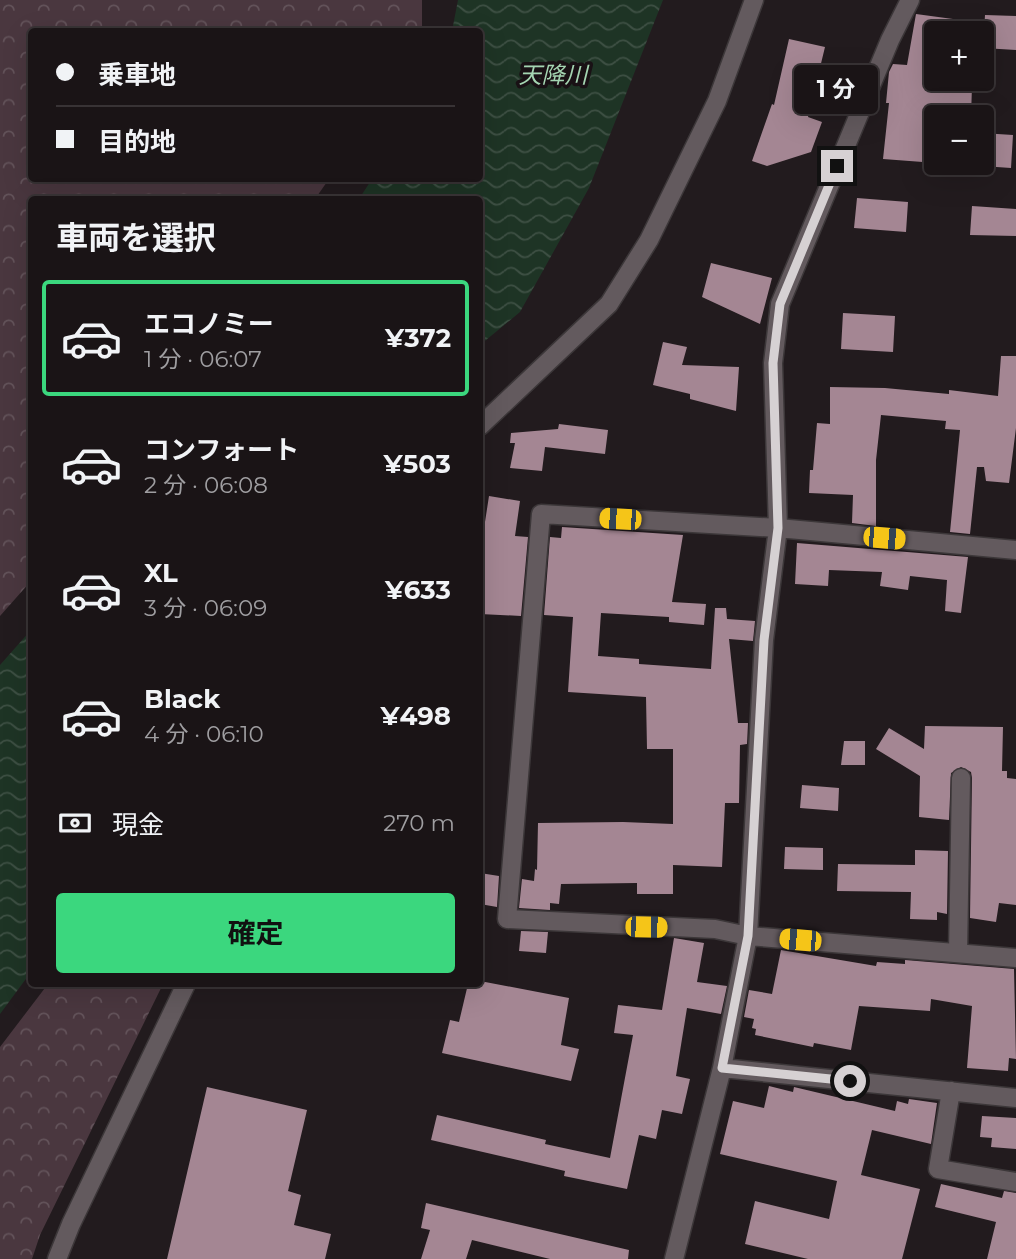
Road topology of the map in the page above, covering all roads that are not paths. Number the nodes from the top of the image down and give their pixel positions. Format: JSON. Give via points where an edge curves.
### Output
{"nodes":[{"id":1,"x":754,"y":0,"type":"edge"},
{"id":2,"x":910,"y":0,"type":"edge"},
{"id":3,"x":483,"y":423,"type":"edge"},
{"id":4,"x":778,"y":528,"type":"junction"},
{"id":5,"x":1016,"y":550,"type":"edge"},
{"id":6,"x":961,"y":778,"type":"dead end"},
{"id":7,"x":748,"y":936,"type":"junction"},
{"id":8,"x":958,"y":953,"type":"junction"},
{"id":9,"x":1016,"y":958,"type":"edge"},
{"id":10,"x":185,"y":987,"type":"edge"},
{"id":11,"x":722,"y":1068,"type":"junction"},
{"id":12,"x":951,"y":1091,"type":"junction"},
{"id":13,"x":1016,"y":1098,"type":"edge"},
{"id":14,"x":1016,"y":1182,"type":"edge"},
{"id":15,"x":57,"y":1259,"type":"edge"},
{"id":16,"x":674,"y":1259,"type":"edge"}],
"edges":[{"from":1,"to":3,"type":"street","via":[[717,101],[649,240],[609,304]]},
{"from":2,"to":4,"type":"street","via":[[780,304],[773,363]]},
{"from":4,"to":5,"type":"street"},
{"from":4,"to":7,"type":"street","via":[[764,640]]},
{"from":4,"to":7,"type":"street","via":[[541,514],[508,919],[715,929]]},
{"from":6,"to":8,"type":"street"},
{"from":7,"to":8,"type":"street"},
{"from":7,"to":11,"type":"street"},
{"from":8,"to":9,"type":"street"},
{"from":10,"to":15,"type":"street"},
{"from":11,"to":12,"type":"street"},
{"from":11,"to":16,"type":"street"},
{"from":12,"to":13,"type":"street"},
{"from":12,"to":14,"type":"street","via":[[939,1169]]}]}
